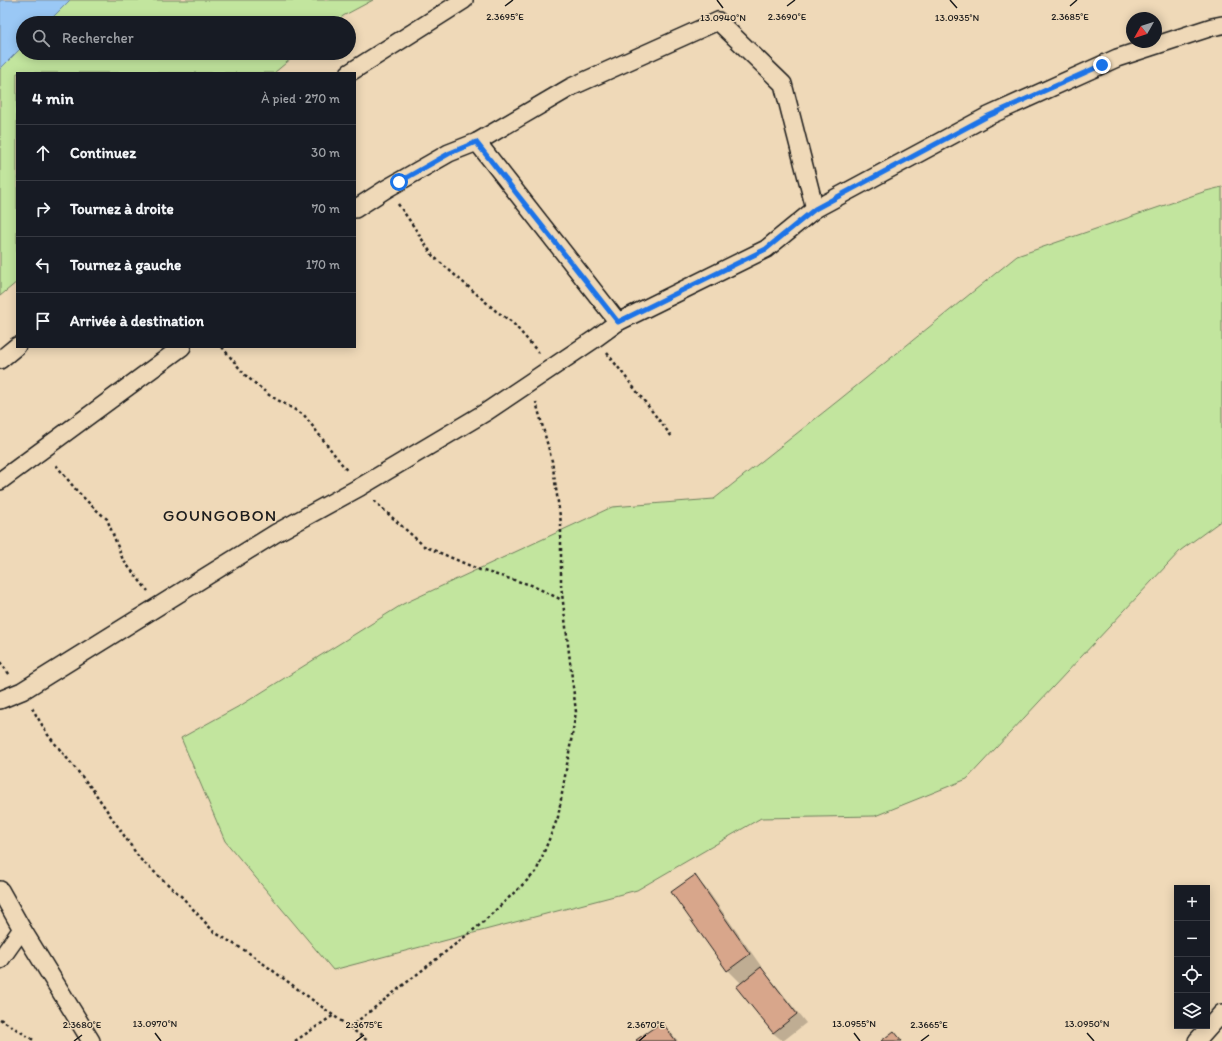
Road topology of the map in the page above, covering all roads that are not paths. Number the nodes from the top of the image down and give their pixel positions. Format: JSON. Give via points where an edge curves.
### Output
{"nodes":[{"id":1,"x":464,"y":0,"type":"edge"},
{"id":2,"x":1222,"y":25,"type":"edge"},
{"id":3,"x":352,"y":72,"type":"edge"},
{"id":4,"x":476,"y":142,"type":"junction"},
{"id":5,"x":356,"y":208,"type":"edge"},
{"id":6,"x":815,"y":209,"type":"junction"},
{"id":7,"x":618,"y":322,"type":"junction"},
{"id":8,"x":16,"y":347,"type":"edge"},
{"id":9,"x":181,"y":348,"type":"edge"},
{"id":10,"x":0,"y":360,"type":"edge"},
{"id":11,"x":0,"y":481,"type":"edge"},
{"id":12,"x":0,"y":700,"type":"edge"},
{"id":13,"x":0,"y":890,"type":"edge"},
{"id":14,"x":22,"y":929,"type":"junction"},
{"id":15,"x":0,"y":960,"type":"edge"},
{"id":16,"x":1222,"y":1013,"type":"edge"},
{"id":17,"x":91,"y":1041,"type":"edge"},
{"id":18,"x":1197,"y":1041,"type":"edge"}],
"edges":[{"from":1,"to":3,"type":"street"},
{"from":2,"to":6,"type":"street","via":[[1117,58],[986,117]]},
{"from":4,"to":5,"type":"street","via":[[450,153]]},
{"from":4,"to":6,"type":"street","via":[[571,87],[718,21],[783,84]]},
{"from":4,"to":7,"type":"street"},
{"from":6,"to":7,"type":"street","via":[[766,249]]},
{"from":7,"to":12,"type":"street","via":[[486,412],[276,533],[22,691]]},
{"from":8,"to":10,"type":"street"},
{"from":9,"to":11,"type":"street"},
{"from":13,"to":14,"type":"street"},
{"from":14,"to":15,"type":"street"},
{"from":14,"to":17,"type":"street"},
{"from":16,"to":18,"type":"street"}]}
